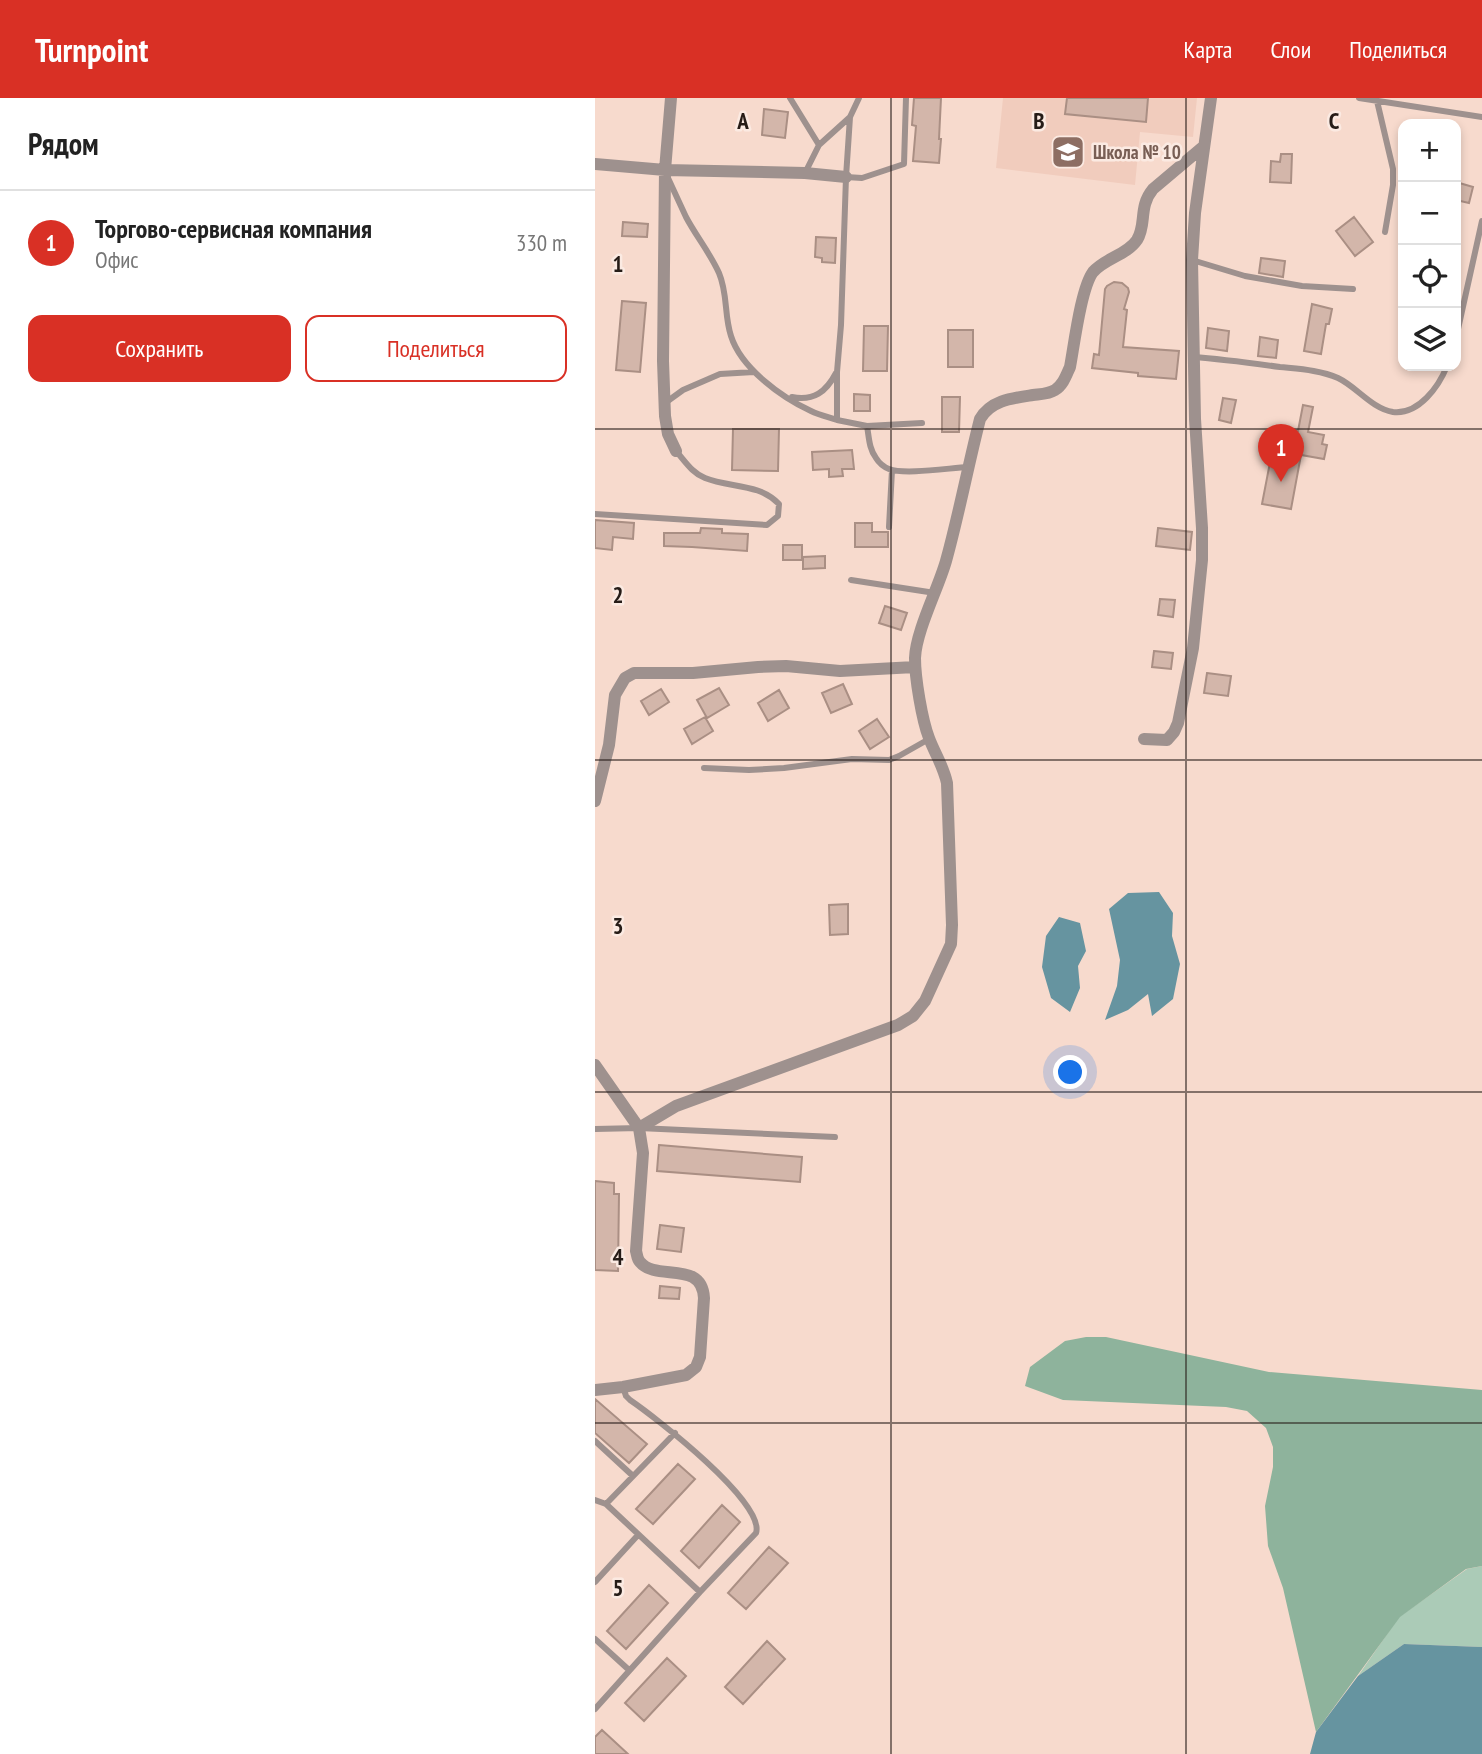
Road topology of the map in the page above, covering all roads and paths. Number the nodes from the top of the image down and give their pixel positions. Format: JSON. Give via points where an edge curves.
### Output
{"nodes":[{"id":1,"x":671,"y":98,"type":"edge"},
{"id":2,"x":790,"y":98,"type":"edge"},
{"id":3,"x":859,"y":98,"type":"edge"},
{"id":4,"x":906,"y":98,"type":"edge"},
{"id":5,"x":1211,"y":98,"type":"edge"},
{"id":6,"x":1359,"y":98,"type":"edge"},
{"id":7,"x":1377,"y":101,"type":"junction"},
{"id":8,"x":851,"y":117,"type":"junction"},
{"id":9,"x":1482,"y":117,"type":"edge"},
{"id":10,"x":819,"y":145,"type":"junction"},
{"id":11,"x":1205,"y":146,"type":"junction"},
{"id":12,"x":595,"y":164,"type":"edge"},
{"id":13,"x":665,"y":170,"type":"junction"},
{"id":14,"x":805,"y":173,"type":"junction"},
{"id":15,"x":846,"y":177,"type":"junction"},
{"id":16,"x":1482,"y":221,"type":"edge"},
{"id":17,"x":1385,"y":232,"type":"dead end"},
{"id":18,"x":1192,"y":260,"type":"junction"},
{"id":19,"x":1353,"y":289,"type":"dead end"},
{"id":20,"x":1461,"y":316,"type":"edge"},
{"id":21,"x":1193,"y":357,"type":"junction"},
{"id":22,"x":1445,"y":371,"type":"edge"},
{"id":23,"x":754,"y":372,"type":"junction"},
{"id":24,"x":837,"y":372,"type":"junction"},
{"id":25,"x":786,"y":396,"type":"junction"},
{"id":26,"x":664,"y":404,"type":"junction"},
{"id":27,"x":837,"y":420,"type":"junction"},
{"id":28,"x":922,"y":422,"type":"dead end"},
{"id":29,"x":867,"y":426,"type":"junction"},
{"id":30,"x":676,"y":451,"type":"joint"},
{"id":31,"x":968,"y":467,"type":"junction"},
{"id":32,"x":891,"y":470,"type":"junction"},
{"id":33,"x":595,"y":514,"type":"edge"},
{"id":34,"x":890,"y":527,"type":"dead end"},
{"id":35,"x":851,"y":580,"type":"dead end"},
{"id":36,"x":935,"y":593,"type":"junction"},
{"id":37,"x":915,"y":667,"type":"junction"},
{"id":38,"x":929,"y":739,"type":"junction"},
{"id":39,"x":1144,"y":739,"type":"dead end"},
{"id":40,"x":704,"y":768,"type":"dead end"},
{"id":41,"x":595,"y":801,"type":"edge"},
{"id":42,"x":595,"y":1065,"type":"edge"},
{"id":43,"x":639,"y":1128,"type":"junction"},
{"id":44,"x":595,"y":1129,"type":"edge"},
{"id":45,"x":835,"y":1137,"type":"dead end"},
{"id":46,"x":622,"y":1387,"type":"junction"},
{"id":47,"x":595,"y":1390,"type":"edge"},
{"id":48,"x":675,"y":1433,"type":"junction"},
{"id":49,"x":595,"y":1441,"type":"edge"},
{"id":50,"x":633,"y":1476,"type":"junction"},
{"id":51,"x":595,"y":1500,"type":"edge"},
{"id":52,"x":605,"y":1504,"type":"junction"},
{"id":53,"x":638,"y":1535,"type":"junction"},
{"id":54,"x":595,"y":1582,"type":"edge"},
{"id":55,"x":700,"y":1592,"type":"junction"},
{"id":56,"x":595,"y":1639,"type":"edge"},
{"id":57,"x":629,"y":1671,"type":"junction"},
{"id":58,"x":595,"y":1709,"type":"edge"}],
"edges":[{"from":1,"to":13,"type":"street"},
{"from":2,"to":10,"type":"lane"},
{"from":3,"to":8,"type":"lane"},
{"from":4,"to":15,"type":"lane","via":[[904,164],[862,178]]},
{"from":5,"to":11,"type":"street"},
{"from":6,"to":7,"type":"lane"},
{"from":7,"to":9,"type":"lane"},
{"from":7,"to":17,"type":"lane","via":[[1393,169]]},
{"from":8,"to":10,"type":"lane"},
{"from":8,"to":15,"type":"lane"},
{"from":10,"to":14,"type":"lane"},
{"from":11,"to":18,"type":"street"},
{"from":11,"to":31,"type":"street","via":[[1147,195],[1137,240],[1094,272],[1086,286],[1065,380],[1049,393],[1007,400],[984,412]]},
{"from":12,"to":13,"type":"street"},
{"from":13,"to":14,"type":"street"},
{"from":13,"to":23,"type":"lane","via":[[719,273],[731,337]]},
{"from":13,"to":26,"type":"street"},
{"from":14,"to":15,"type":"street"},
{"from":15,"to":24,"type":"lane"},
{"from":16,"to":20,"type":"lane"},
{"from":18,"to":19,"type":"lane","via":[[1245,276]]},
{"from":18,"to":21,"type":"street"},
{"from":21,"to":22,"type":"lane","via":[[1318,372],[1339,379],[1377,406],[1394,412],[1420,403]]},
{"from":21,"to":39,"type":"street","via":[[1202,528],[1193,648],[1174,732],[1167,740]]},
{"from":23,"to":25,"type":"lane"},
{"from":23,"to":26,"type":"lane","via":[[720,374]]},
{"from":24,"to":25,"type":"lane","via":[[821,393]]},
{"from":24,"to":27,"type":"lane"},
{"from":25,"to":27,"type":"lane"},
{"from":26,"to":30,"type":"street"},
{"from":27,"to":29,"type":"lane"},
{"from":28,"to":29,"type":"lane"},
{"from":29,"to":32,"type":"lane","via":[[876,459]]},
{"from":30,"to":33,"type":"lane","via":[[705,478],[772,496],[779,505],[778,516],[767,525]]},
{"from":31,"to":32,"type":"lane"},
{"from":31,"to":36,"type":"street"},
{"from":32,"to":34,"type":"lane"},
{"from":35,"to":36,"type":"lane"},
{"from":36,"to":37,"type":"street","via":[[918,641]]},
{"from":37,"to":38,"type":"street"},
{"from":37,"to":41,"type":"street","via":[[840,671],[786,666],[633,673],[615,695]]},
{"from":38,"to":40,"type":"lane","via":[[889,760]]},
{"from":38,"to":43,"type":"street","via":[[947,783],[952,925],[951,944],[925,1001],[898,1025],[677,1106]]},
{"from":42,"to":43,"type":"street"},
{"from":43,"to":44,"type":"lane"},
{"from":43,"to":45,"type":"lane"},
{"from":43,"to":46,"type":"street","via":[[643,1153],[636,1251],[640,1262],[699,1281],[704,1298],[695,1367],[686,1375]]},
{"from":46,"to":47,"type":"street"},
{"from":46,"to":48,"type":"lane","via":[[630,1400]]},
{"from":48,"to":50,"type":"lane"},
{"from":48,"to":55,"type":"lane","via":[[735,1491],[756,1521],[756,1533]]},
{"from":49,"to":50,"type":"lane"},
{"from":50,"to":52,"type":"lane"},
{"from":51,"to":52,"type":"lane"},
{"from":52,"to":53,"type":"lane"},
{"from":53,"to":54,"type":"lane"},
{"from":53,"to":55,"type":"lane"},
{"from":55,"to":57,"type":"lane"},
{"from":56,"to":57,"type":"lane"},
{"from":57,"to":58,"type":"lane"}]}
